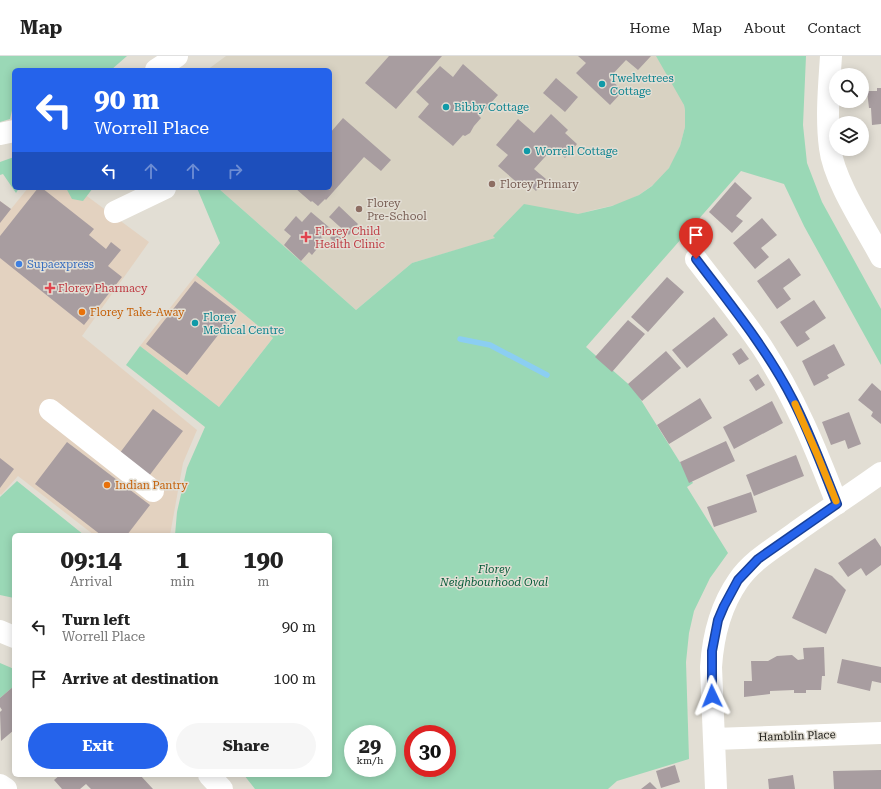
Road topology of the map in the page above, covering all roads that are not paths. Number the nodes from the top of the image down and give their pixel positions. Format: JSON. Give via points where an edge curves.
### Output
{"nodes":[{"id":1,"x":177,"y":56,"type":"edge"},
{"id":2,"x":831,"y":56,"type":"edge"},
{"id":3,"x":159,"y":68,"type":"edge"},
{"id":4,"x":12,"y":131,"type":"edge"},
{"id":5,"x":0,"y":134,"type":"edge"},
{"id":6,"x":161,"y":190,"type":"edge"},
{"id":7,"x":115,"y":212,"type":"dead end"},
{"id":8,"x":881,"y":257,"type":"edge"},
{"id":9,"x":696,"y":259,"type":"dead end"},
{"id":10,"x":50,"y":410,"type":"dead end"},
{"id":11,"x":881,"y":473,"type":"edge"},
{"id":12,"x":153,"y":491,"type":"dead end"},
{"id":13,"x":837,"y":504,"type":"junction"},
{"id":14,"x":0,"y":631,"type":"edge"},
{"id":15,"x":12,"y":636,"type":"edge"},
{"id":16,"x":881,"y":734,"type":"edge"},
{"id":17,"x":714,"y":739,"type":"junction"},
{"id":18,"x":211,"y":777,"type":"edge"},
{"id":19,"x":0,"y":785,"type":"edge"},
{"id":20,"x":6,"y":789,"type":"edge"},
{"id":21,"x":222,"y":789,"type":"edge"},
{"id":22,"x":716,"y":789,"type":"edge"}],
"edges":[{"from":1,"to":3,"type":"street"},
{"from":2,"to":8,"type":"street","via":[[828,120],[833,164],[845,193]]},
{"from":4,"to":5,"type":"street"},
{"from":6,"to":7,"type":"street"},
{"from":9,"to":13,"type":"street","via":[[762,347],[793,399]]},
{"from":10,"to":12,"type":"street"},
{"from":11,"to":13,"type":"street"},
{"from":13,"to":17,"type":"street","via":[[758,559],[738,580],[724,606],[718,620],[712,651]]},
{"from":14,"to":15,"type":"street"},
{"from":16,"to":17,"type":"street","name":"Hamblin Place"},
{"from":17,"to":22,"type":"street"},
{"from":18,"to":21,"type":"street"},
{"from":19,"to":20,"type":"street"}]}
